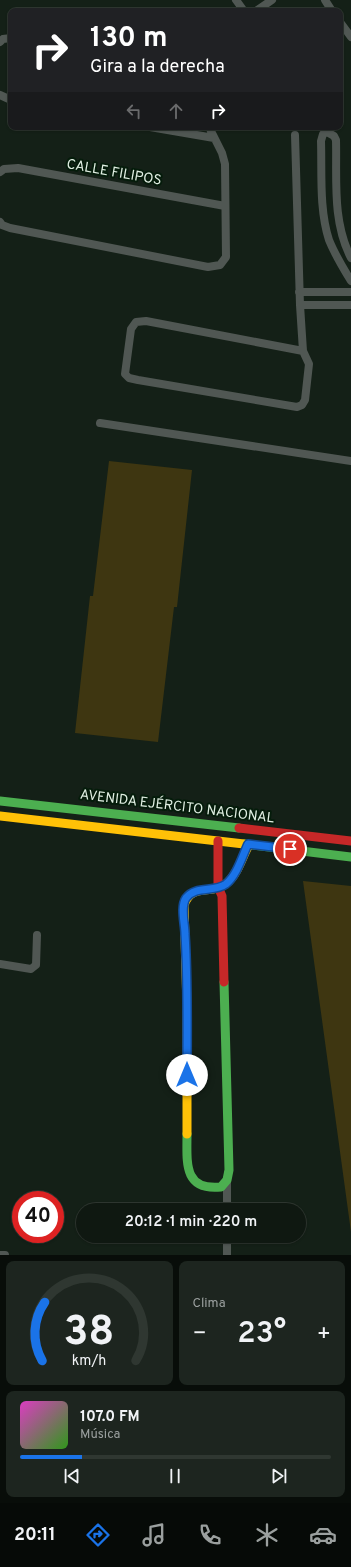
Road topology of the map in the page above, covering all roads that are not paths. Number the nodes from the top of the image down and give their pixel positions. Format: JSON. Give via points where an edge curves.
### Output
{"nodes":[{"id":1,"x":272,"y":0,"type":"edge"},
{"id":2,"x":260,"y":8,"type":"edge"},
{"id":3,"x":343,"y":26,"type":"edge"},
{"id":4,"x":351,"y":37,"type":"edge"},
{"id":5,"x":167,"y":130,"type":"edge"},
{"id":6,"x":210,"y":130,"type":"edge"},
{"id":7,"x":295,"y":135,"type":"dead end"},
{"id":8,"x":214,"y":138,"type":"junction"},
{"id":9,"x":0,"y":172,"type":"edge"},
{"id":10,"x":225,"y":206,"type":"junction"},
{"id":11,"x":0,"y":222,"type":"edge"},
{"id":12,"x":351,"y":258,"type":"edge"},
{"id":13,"x":351,"y":281,"type":"edge"},
{"id":14,"x":299,"y":292,"type":"junction"},
{"id":15,"x":351,"y":292,"type":"edge"},
{"id":16,"x":300,"y":305,"type":"junction"},
{"id":17,"x":351,"y":305,"type":"edge"},
{"id":18,"x":304,"y":350,"type":"junction"},
{"id":19,"x":100,"y":423,"type":"dead end"},
{"id":20,"x":351,"y":460,"type":"edge"},
{"id":21,"x":0,"y":801,"type":"edge"},
{"id":22,"x":0,"y":816,"type":"edge"},
{"id":23,"x":218,"y":841,"type":"junction"},
{"id":24,"x":351,"y":841,"type":"edge"},
{"id":25,"x":248,"y":844,"type":"junction"},
{"id":26,"x":351,"y":856,"type":"edge"},
{"id":27,"x":218,"y":887,"type":"junction"},
{"id":28,"x":37,"y":935,"type":"dead end"},
{"id":29,"x":0,"y":964,"type":"edge"},
{"id":30,"x":227,"y":1180,"type":"junction"},
{"id":31,"x":227,"y":1203,"type":"edge"},
{"id":32,"x":227,"y":1243,"type":"edge"},
{"id":33,"x":0,"y":1255,"type":"edge"},
{"id":34,"x":5,"y":1255,"type":"edge"},
{"id":35,"x":227,"y":1255,"type":"edge"}],
"edges":[{"from":1,"to":2,"type":"street"},
{"from":3,"to":4,"type":"street"},
{"from":5,"to":8,"type":"street"},
{"from":6,"to":8,"type":"street"},
{"from":7,"to":14,"type":"street"},
{"from":8,"to":10,"type":"street","via":[[225,164]]},
{"from":9,"to":10,"type":"street","name":"CALLE FILIPOS","via":[[4,169],[18,168]]},
{"from":10,"to":11,"type":"street","via":[[226,257],[220,265],[208,267],[10,228]]},
{"from":12,"to":13,"type":"street","via":[[342,235],[338,214],[336,140],[327,132],[323,134],[321,141],[324,214],[334,252]]},
{"from":14,"to":15,"type":"street"},
{"from":14,"to":16,"type":"street"},
{"from":16,"to":17,"type":"street"},
{"from":16,"to":18,"type":"street"},
{"from":18,"to":18,"type":"street","via":[[146,321],[136,322],[131,329],[125,374],[138,380],[297,407],[305,400],[309,364]]},
{"from":19,"to":20,"type":"street"},
{"from":21,"to":24,"type":"street","name":"AVENIDA EJÉRCITO NACIONAL"},
{"from":22,"to":23,"type":"street","name":"AVENIDA EJÉRCITO NACIONAL"},
{"from":23,"to":25,"type":"street","name":"AVENIDA EJÉRCITO NACIONAL"},
{"from":23,"to":27,"type":"street"},
{"from":25,"to":26,"type":"street","name":"AVENIDA EJÉRCITO NACIONAL"},
{"from":25,"to":27,"type":"street","via":[[235,872],[226,884]]},
{"from":27,"to":30,"type":"street","via":[[222,896],[229,1170]]},
{"from":27,"to":30,"type":"street","via":[[195,891],[184,904],[187,1166],[190,1177],[203,1187],[221,1187]]},
{"from":28,"to":29,"type":"street","via":[[34,967],[31,969]]},
{"from":30,"to":31,"type":"street"},
{"from":32,"to":35,"type":"street"},
{"from":33,"to":34,"type":"street"}]}
